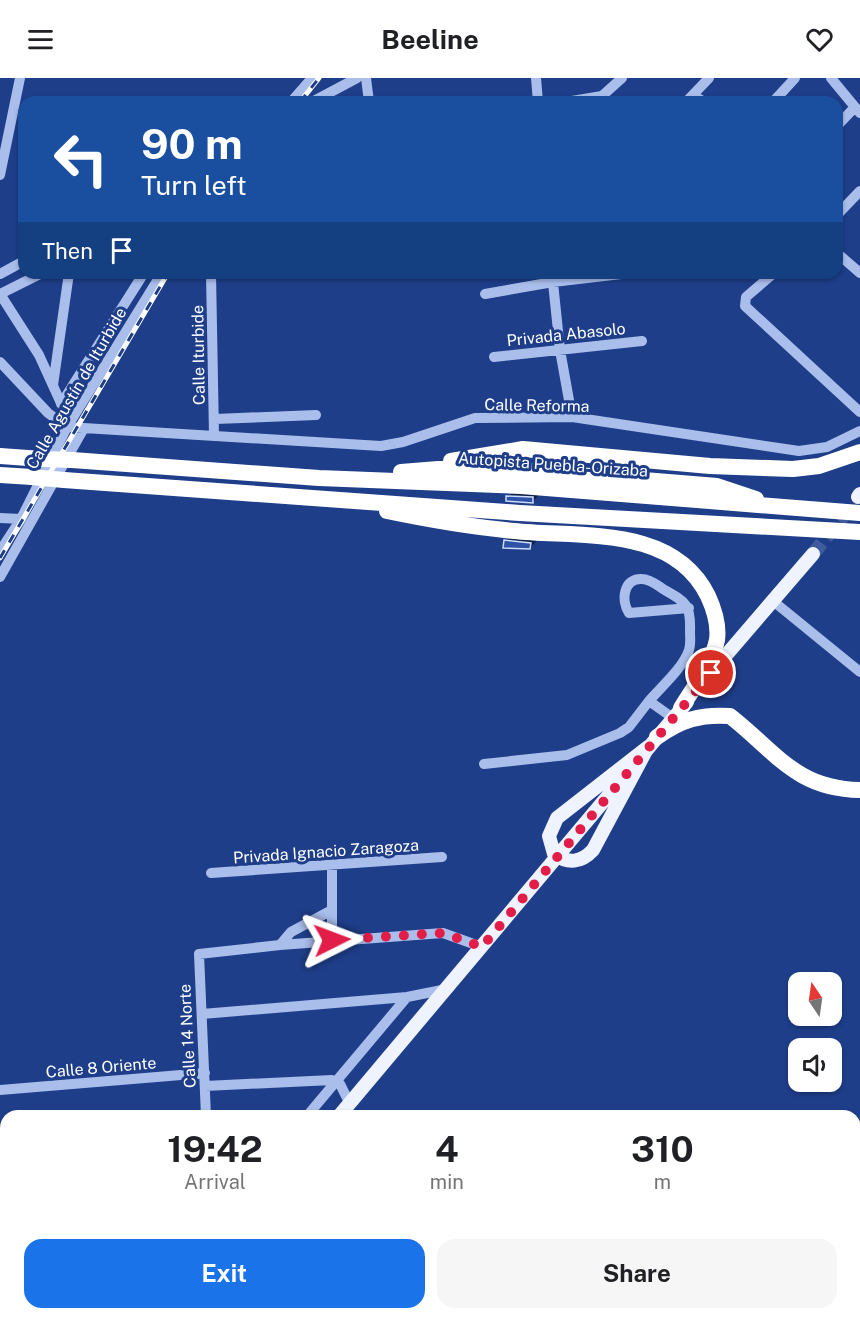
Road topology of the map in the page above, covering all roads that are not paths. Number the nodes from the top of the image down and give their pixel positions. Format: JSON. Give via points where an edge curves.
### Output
{"nodes":[{"id":1,"x":20,"y":78,"type":"edge"},
{"id":2,"x":312,"y":78,"type":"edge"},
{"id":3,"x":357,"y":78,"type":"edge"},
{"id":4,"x":366,"y":78,"type":"edge"},
{"id":5,"x":536,"y":78,"type":"edge"},
{"id":6,"x":622,"y":78,"type":"edge"},
{"id":7,"x":709,"y":78,"type":"edge"},
{"id":8,"x":795,"y":78,"type":"edge"},
{"id":9,"x":831,"y":78,"type":"edge"},
{"id":10,"x":296,"y":96,"type":"edge"},
{"id":11,"x":323,"y":96,"type":"edge"},
{"id":12,"x":368,"y":96,"type":"edge"},
{"id":13,"x":538,"y":96,"type":"edge"},
{"id":14,"x":602,"y":96,"type":"edge"},
{"id":15,"x":692,"y":96,"type":"edge"},
{"id":16,"x":778,"y":96,"type":"edge"},
{"id":17,"x":857,"y":110,"type":"edge"},
{"id":18,"x":843,"y":121,"type":"edge"},
{"id":19,"x":0,"y":175,"type":"edge"},
{"id":20,"x":860,"y":191,"type":"edge"},
{"id":21,"x":843,"y":209,"type":"edge"},
{"id":22,"x":843,"y":258,"type":"edge"},
{"id":23,"x":18,"y":264,"type":"edge"},
{"id":24,"x":860,"y":273,"type":"edge"},
{"id":25,"x":0,"y":274,"type":"edge"},
{"id":26,"x":30,"y":279,"type":"edge"},
{"id":27,"x":68,"y":279,"type":"edge"},
{"id":28,"x":140,"y":279,"type":"edge"},
{"id":29,"x":158,"y":279,"type":"edge"},
{"id":30,"x":211,"y":279,"type":"edge"},
{"id":31,"x":545,"y":279,"type":"edge"},
{"id":32,"x":553,"y":279,"type":"edge"},
{"id":33,"x":767,"y":279,"type":"edge"},
{"id":34,"x":0,"y":294,"type":"edge"},
{"id":35,"x":485,"y":294,"type":"dead end"},
{"id":36,"x":642,"y":341,"type":"dead end"},
{"id":37,"x":561,"y":350,"type":"junction"},
{"id":38,"x":494,"y":357,"type":"dead end"},
{"id":39,"x":0,"y":362,"type":"edge"},
{"id":40,"x":53,"y":385,"type":"junction"},
{"id":41,"x":61,"y":404,"type":"junction"},
{"id":42,"x":860,"y":412,"type":"edge"},
{"id":43,"x":316,"y":415,"type":"dead end"},
{"id":44,"x":572,"y":417,"type":"junction"},
{"id":45,"x":215,"y":419,"type":"junction"},
{"id":46,"x":68,"y":425,"type":"junction"},
{"id":47,"x":84,"y":428,"type":"junction"},
{"id":48,"x":860,"y":431,"type":"edge"},
{"id":49,"x":214,"y":436,"type":"junction"},
{"id":50,"x":860,"y":452,"type":"edge"},
{"id":51,"x":0,"y":456,"type":"edge"},
{"id":52,"x":450,"y":461,"type":"junction"},
{"id":53,"x":0,"y":475,"type":"edge"},
{"id":54,"x":320,"y":478,"type":"junction"},
{"id":55,"x":717,"y":486,"type":"junction"},
{"id":56,"x":292,"y":495,"type":"junction"},
{"id":57,"x":859,"y":502,"type":"edge"},
{"id":58,"x":783,"y":508,"type":"junction"},
{"id":59,"x":0,"y":518,"type":"edge"},
{"id":60,"x":21,"y":519,"type":"junction"},
{"id":61,"x":732,"y":525,"type":"junction"},
{"id":62,"x":860,"y":532,"type":"edge"},
{"id":63,"x":0,"y":550,"type":"edge"},
{"id":64,"x":813,"y":554,"type":"tunnel mouth"},
{"id":65,"x":0,"y":577,"type":"edge"},
{"id":66,"x":773,"y":601,"type":"junction"},
{"id":67,"x":689,"y":608,"type":"junction"},
{"id":68,"x":860,"y":672,"type":"edge"},
{"id":69,"x":649,"y":701,"type":"junction"},
{"id":70,"x":677,"y":713,"type":"junction"},
{"id":71,"x":652,"y":742,"type":"junction"},
{"id":72,"x":484,"y":764,"type":"dead end"},
{"id":73,"x":860,"y":790,"type":"edge"},
{"id":74,"x":442,"y":857,"type":"dead end"},
{"id":75,"x":558,"y":857,"type":"junction"},
{"id":76,"x":332,"y":866,"type":"junction"},
{"id":77,"x":211,"y":873,"type":"dead end"},
{"id":78,"x":332,"y":910,"type":"junction"},
{"id":79,"x":332,"y":940,"type":"junction"},
{"id":80,"x":280,"y":945,"type":"junction"},
{"id":81,"x":482,"y":947,"type":"junction"},
{"id":82,"x":447,"y":989,"type":"junction"},
{"id":83,"x":406,"y":997,"type":"junction"},
{"id":84,"x":202,"y":1014,"type":"junction"},
{"id":85,"x":205,"y":1073,"type":"junction"},
{"id":86,"x":337,"y":1080,"type":"junction"},
{"id":87,"x":205,"y":1086,"type":"junction"},
{"id":88,"x":0,"y":1090,"type":"edge"},
{"id":89,"x":350,"y":1104,"type":"junction"},
{"id":90,"x":206,"y":1110,"type":"edge"},
{"id":91,"x":312,"y":1110,"type":"edge"},
{"id":92,"x":344,"y":1110,"type":"edge"}],
"edges":[{"from":1,"to":19,"type":"street"},
{"from":2,"to":10,"type":"street"},
{"from":3,"to":11,"type":"street"},
{"from":4,"to":12,"type":"street"},
{"from":5,"to":13,"type":"street"},
{"from":6,"to":14,"type":"street"},
{"from":7,"to":15,"type":"street"},
{"from":8,"to":16,"type":"street"},
{"from":9,"to":17,"type":"street"},
{"from":17,"to":18,"type":"street"},
{"from":20,"to":21,"type":"street"},
{"from":22,"to":24,"type":"street"},
{"from":23,"to":25,"type":"street"},
{"from":26,"to":34,"type":"street"},
{"from":27,"to":40,"type":"street"},
{"from":28,"to":41,"type":"street"},
{"from":29,"to":46,"type":"street","name":"Calle Agustín de Iturbide"},
{"from":30,"to":45,"type":"street","name":"Calle Iturbide"},
{"from":31,"to":35,"type":"street"},
{"from":32,"to":37,"type":"street"},
{"from":33,"to":42,"type":"street","via":[[746,297],[745,306]]},
{"from":34,"to":40,"type":"street","via":[[39,355]]},
{"from":36,"to":37,"type":"street","name":"Privada Abasolo"},
{"from":37,"to":38,"type":"street","name":"Privada Abasolo"},
{"from":37,"to":44,"type":"street"},
{"from":39,"to":46,"type":"street","via":[[48,413]]},
{"from":40,"to":41,"type":"street"},
{"from":41,"to":46,"type":"street"},
{"from":43,"to":45,"type":"street"},
{"from":44,"to":48,"type":"street","name":"Calle Reforma","via":[[799,451],[827,447]]},
{"from":44,"to":49,"type":"street","name":"Calle Reforma","via":[[475,418],[381,446]]},
{"from":45,"to":49,"type":"street","name":"Calle Iturbide"},
{"from":46,"to":47,"type":"street","name":"Calle Reforma"},
{"from":46,"to":60,"type":"street","name":"Calle Agustín de Iturbide"},
{"from":47,"to":49,"type":"street","name":"Calle Reforma"},
{"from":47,"to":65,"type":"street"},
{"from":50,"to":52,"type":"highway","via":[[819,466],[793,469],[710,466],[523,448]]},
{"from":51,"to":54,"type":"highway","name":"Autopista Puebla-Orizaba","bridge":true},
{"from":52,"to":54,"type":"highway","name":"Autopista Puebla-Orizaba"},
{"from":52,"to":55,"type":"highway","name":"Autopista Puebla-Orizaba","via":[[523,460],[639,470]]},
{"from":53,"to":56,"type":"highway","name":"Autopista Puebla-Orizaba","bridge":true},
{"from":54,"to":55,"type":"highway","name":"Autopista Puebla-Orizaba","via":[[451,468]]},
{"from":54,"to":58,"type":"highway","name":"Autopista Puebla-Orizaba","via":[[521,486]]},
{"from":55,"to":58,"type":"highway","name":"Autopista Puebla-Orizaba"},
{"from":56,"to":61,"type":"highway","name":"Autopista Puebla-Orizaba"},
{"from":56,"to":61,"type":"highway","name":"Autopista Puebla-Orizaba","via":[[368,490],[614,501],[698,515]]},
{"from":56,"to":70,"type":"highway","via":[[448,525],[609,537],[643,543],[671,556],[692,573],[706,593],[717,632],[710,657]]},
{"from":57,"to":58,"type":"highway","name":"Autopista Puebla-Orizaba"},
{"from":59,"to":60,"type":"street"},
{"from":60,"to":63,"type":"street","name":"Calle Agustín de Iturbide"},
{"from":61,"to":62,"type":"highway","name":"Autopista Puebla-Orizaba"},
{"from":64,"to":66,"type":"main road"},
{"from":66,"to":68,"type":"street"},
{"from":66,"to":70,"type":"main road"},
{"from":67,"to":67,"type":"street","via":[[629,614],[623,596],[640,578],[683,600]]},
{"from":67,"to":69,"type":"street","via":[[690,648],[686,658]]},
{"from":69,"to":70,"type":"street"},
{"from":69,"to":72,"type":"street","via":[[620,733],[567,755]]},
{"from":70,"to":71,"type":"main road"},
{"from":71,"to":73,"type":"highway","via":[[681,721],[730,716],[790,770],[815,783]]},
{"from":71,"to":75,"type":"main road"},
{"from":71,"to":75,"type":"main road","via":[[593,850],[576,861]]},
{"from":71,"to":75,"type":"main road","via":[[557,818],[549,836],[550,848]]},
{"from":74,"to":76,"type":"street","name":"Privada Ignacio Zaragoza"},
{"from":75,"to":81,"type":"main road"},
{"from":76,"to":77,"type":"street","name":"Privada Ignacio Zaragoza"},
{"from":76,"to":78,"type":"street"},
{"from":78,"to":79,"type":"street"},
{"from":78,"to":80,"type":"street","via":[[291,932]]},
{"from":79,"to":80,"type":"street"},
{"from":79,"to":81,"type":"street","via":[[443,933]]},
{"from":80,"to":84,"type":"street","name":"Calle 14 Norte","via":[[199,954]]},
{"from":81,"to":82,"type":"main road"},
{"from":82,"to":83,"type":"street"},
{"from":82,"to":89,"type":"main road"},
{"from":83,"to":84,"type":"street"},
{"from":83,"to":86,"type":"street"},
{"from":84,"to":85,"type":"street","name":"Calle 14 Norte"},
{"from":85,"to":87,"type":"street","name":"Calle 14 Norte"},
{"from":85,"to":88,"type":"street","name":"Calle 8 Oriente"},
{"from":86,"to":87,"type":"street"},
{"from":86,"to":89,"type":"street"},
{"from":86,"to":91,"type":"street"},
{"from":87,"to":90,"type":"street","name":"Calle 14 Norte"},
{"from":89,"to":92,"type":"main road"}]}
